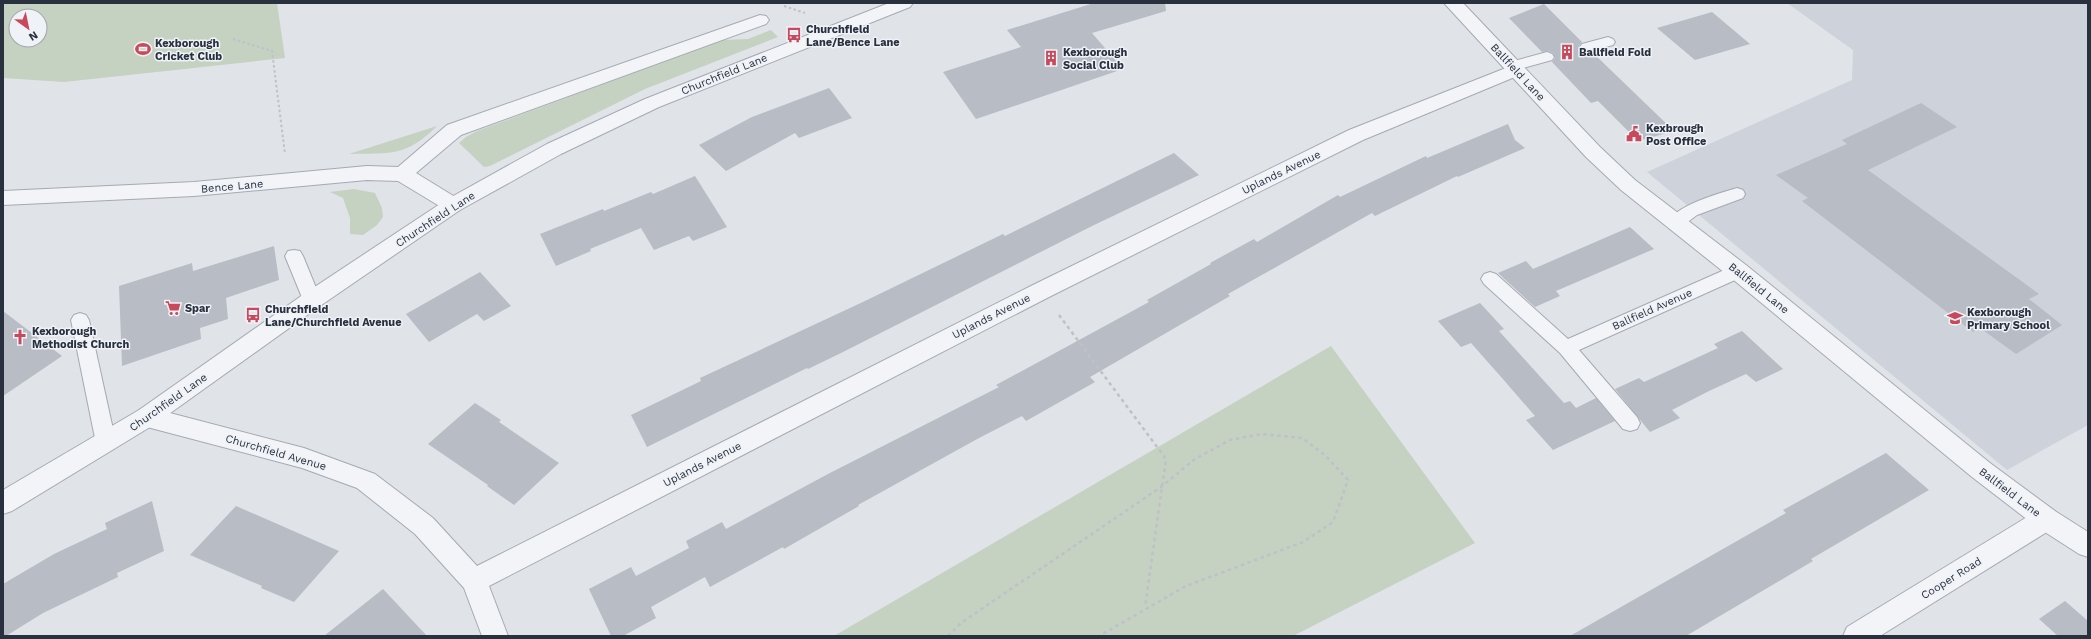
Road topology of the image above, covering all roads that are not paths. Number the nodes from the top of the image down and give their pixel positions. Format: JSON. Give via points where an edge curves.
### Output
{"nodes":[{"id":1,"x":904,"y":3,"type":"edge"},
{"id":2,"x":1453,"y":3,"type":"edge"},
{"id":3,"x":760,"y":20,"type":"dead end"},
{"id":4,"x":1608,"y":42,"type":"dead end"},
{"id":5,"x":1586,"y":47,"type":"dead end"},
{"id":6,"x":1547,"y":57,"type":"dead end"},
{"id":7,"x":1514,"y":68,"type":"junction"},
{"id":8,"x":402,"y":174,"type":"junction"},
{"id":9,"x":1737,"y":194,"type":"dead end"},
{"id":10,"x":3,"y":198,"type":"edge"},
{"id":11,"x":453,"y":205,"type":"junction"},
{"id":12,"x":1675,"y":223,"type":"junction"},
{"id":13,"x":294,"y":256,"type":"dead end"},
{"id":14,"x":1738,"y":271,"type":"junction"},
{"id":15,"x":1490,"y":280,"type":"dead end"},
{"id":16,"x":312,"y":300,"type":"junction"},
{"id":17,"x":80,"y":320,"type":"dead end"},
{"id":18,"x":1566,"y":348,"type":"junction"},
{"id":19,"x":147,"y":417,"type":"junction"},
{"id":20,"x":1630,"y":423,"type":"dead end"},
{"id":21,"x":106,"y":443,"type":"junction"},
{"id":22,"x":3,"y":503,"type":"edge"},
{"id":23,"x":2046,"y":519,"type":"junction"},
{"id":24,"x":2088,"y":546,"type":"edge"},
{"id":25,"x":474,"y":581,"type":"junction"},
{"id":26,"x":495,"y":636,"type":"edge"},
{"id":27,"x":1856,"y":636,"type":"edge"}],
"edges":[{"from":1,"to":11,"type":"street","name":"Churchfield Lane","via":[[652,102],[554,149]]},
{"from":2,"to":7,"type":"street","name":"Ballfield Lane"},
{"from":3,"to":8,"type":"street","via":[[454,130]]},
{"from":4,"to":5,"type":"lane"},
{"from":6,"to":7,"type":"lane"},
{"from":7,"to":12,"type":"street","name":"Ballfield Lane","via":[[1628,185]]},
{"from":7,"to":25,"type":"street","name":"Uplands Avenue","via":[[1356,135],[1041,290]]},
{"from":8,"to":10,"type":"street","name":"Bence Lane","via":[[367,173],[194,189]]},
{"from":8,"to":11,"type":"street","name":"Bence Lane"},
{"from":9,"to":12,"type":"lane","via":[[1691,211]]},
{"from":11,"to":16,"type":"street","name":"Churchfield Lane"},
{"from":12,"to":14,"type":"street","name":"Ballfield Lane"},
{"from":13,"to":16,"type":"lane"},
{"from":14,"to":18,"type":"lane","name":"Ballfield Avenue"},
{"from":14,"to":23,"type":"street","name":"Ballfield Lane","via":[[1981,470]]},
{"from":15,"to":18,"type":"lane"},
{"from":16,"to":19,"type":"street","name":"Churchfield Lane"},
{"from":17,"to":21,"type":"lane"},
{"from":18,"to":20,"type":"lane"},
{"from":19,"to":21,"type":"street","name":"Churchfield Lane"},
{"from":19,"to":25,"type":"street","name":"Churchfield Avenue","via":[[304,458],[366,481],[424,526]]},
{"from":21,"to":22,"type":"street","name":"Churchfield Lane"},
{"from":23,"to":24,"type":"street","name":"Ballfield Lane"},
{"from":23,"to":27,"type":"street","name":"Cooper Road"},
{"from":25,"to":26,"type":"street","name":"Churchfield Avenue"}]}
